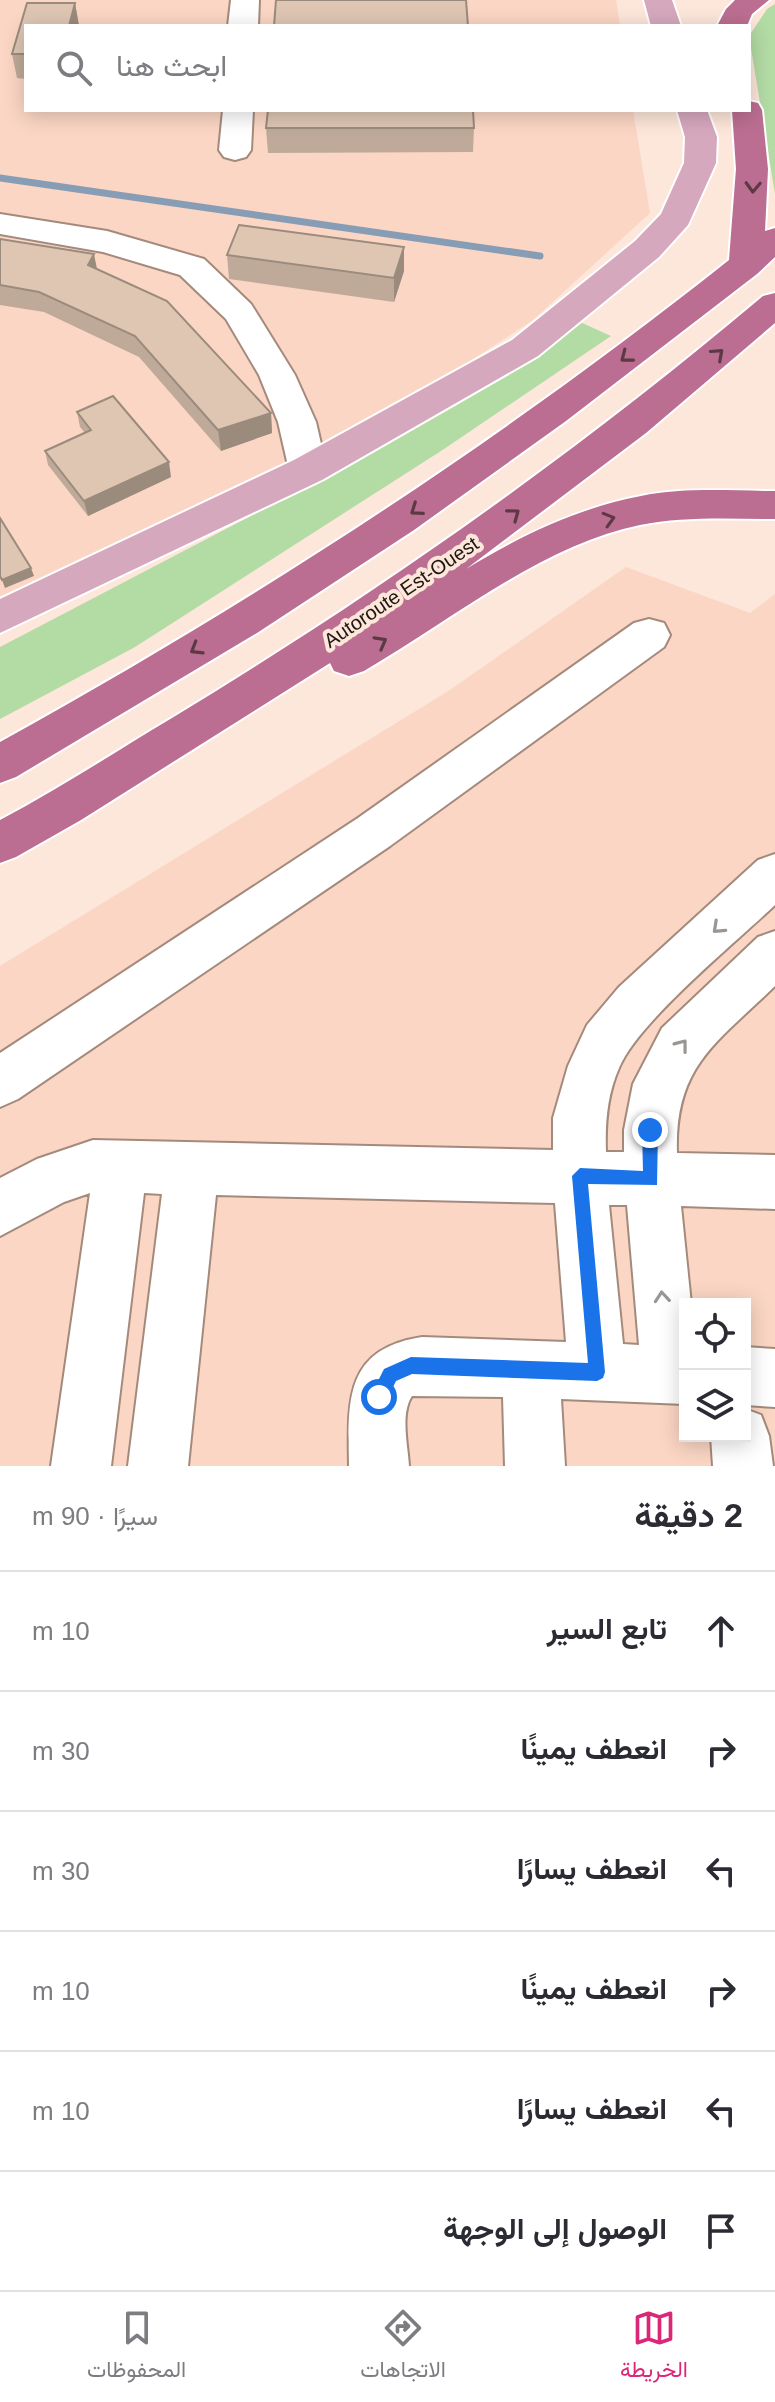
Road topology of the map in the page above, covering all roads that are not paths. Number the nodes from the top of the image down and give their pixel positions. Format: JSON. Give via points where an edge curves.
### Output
{"nodes":[{"id":1,"x":245,"y":0,"type":"edge"},
{"id":2,"x":658,"y":0,"type":"edge"},
{"id":3,"x":755,"y":0,"type":"edge"},
{"id":4,"x":243,"y":24,"type":"edge"},
{"id":5,"x":665,"y":24,"type":"edge"},
{"id":6,"x":733,"y":24,"type":"edge"},
{"id":7,"x":238,"y":112,"type":"edge"},
{"id":8,"x":693,"y":112,"type":"edge"},
{"id":9,"x":747,"y":112,"type":"edge"},
{"id":10,"x":235,"y":150,"type":"dead end"},
{"id":11,"x":0,"y":224,"type":"edge"},
{"id":12,"x":775,"y":239,"type":"edge"},
{"id":13,"x":745,"y":266,"type":"junction"},
{"id":14,"x":775,"y":304,"type":"edge"},
{"id":15,"x":308,"y":470,"type":"junction"},
{"id":16,"x":775,"y":505,"type":"edge"},
{"id":17,"x":0,"y":617,"type":"edge"},
{"id":18,"x":649,"y":635,"type":"dead end"},
{"id":19,"x":0,"y":764,"type":"edge"},
{"id":20,"x":7,"y":839,"type":"edge"},
{"id":21,"x":775,"y":875,"type":"edge"},
{"id":22,"x":775,"y":953,"type":"edge"},
{"id":23,"x":0,"y":1082,"type":"edge"},
{"id":24,"x":121,"y":1165,"type":"junction"},
{"id":25,"x":192,"y":1166,"type":"junction"},
{"id":26,"x":580,"y":1176,"type":"junction"},
{"id":27,"x":651,"y":1179,"type":"junction"},
{"id":28,"x":775,"y":1182,"type":"edge"},
{"id":29,"x":0,"y":1209,"type":"edge"},
{"id":30,"x":531,"y":1371,"type":"junction"},
{"id":31,"x":597,"y":1372,"type":"junction"},
{"id":32,"x":677,"y":1375,"type":"edge"},
{"id":33,"x":751,"y":1376,"type":"edge"},
{"id":34,"x":775,"y":1378,"type":"edge"},
{"id":35,"x":741,"y":1442,"type":"edge"},
{"id":36,"x":81,"y":1466,"type":"edge"},
{"id":37,"x":158,"y":1466,"type":"edge"},
{"id":38,"x":379,"y":1466,"type":"edge"},
{"id":39,"x":535,"y":1466,"type":"edge"},
{"id":40,"x":743,"y":1466,"type":"edge"}],
"edges":[{"from":1,"to":4,"type":"lane"},
{"from":2,"to":5,"type":"main road"},
{"from":3,"to":6,"type":"highway","via":[[740,9]]},
{"from":7,"to":10,"type":"lane"},
{"from":8,"to":15,"type":"main road","via":[[701,137],[697,173],[676,218],[647,249],[525,348]]},
{"from":9,"to":13,"type":"highway","one_way":true,"via":[[754,149]]},
{"from":11,"to":15,"type":"lane","via":[[107,242],[192,267],[239,312],[277,375],[297,422]]},
{"from":12,"to":13,"type":"highway"},
{"from":13,"to":19,"type":"highway","one_way":true,"via":[[521,438],[356,552]]},
{"from":20,"to":14,"type":"highway","name":"Autoroute Est-Ouest","one_way":true,"via":[[228,706],[491,531],[616,438]]},
{"from":15,"to":17,"type":"main road"},
{"from":20,"to":16,"type":"highway","one_way":true,"via":[[372,646],[516,560],[596,522],[680,505]]},
{"from":18,"to":23,"type":"lane","via":[[374,832]]},
{"from":21,"to":26,"type":"lane","one_way":true,"via":[[637,1003],[605,1042],[579,1118]]},
{"from":27,"to":22,"type":"lane","one_way":true,"via":[[653,1106],[669,1063],[696,1029]]},
{"from":24,"to":25,"type":"lane"},
{"from":24,"to":29,"type":"lane","via":[[66,1172]]},
{"from":24,"to":36,"type":"lane"},
{"from":25,"to":26,"type":"lane"},
{"from":25,"to":37,"type":"lane"},
{"from":26,"to":27,"type":"lane"},
{"from":26,"to":31,"type":"lane"},
{"from":27,"to":28,"type":"lane"},
{"from":32,"to":27,"type":"lane","one_way":true},
{"from":30,"to":31,"type":"lane"},
{"from":30,"to":38,"type":"lane","via":[[411,1366],[390,1375],[379,1397]]},
{"from":30,"to":39,"type":"lane"},
{"from":31,"to":32,"type":"lane"},
{"from":33,"to":34,"type":"lane"},
{"from":35,"to":40,"type":"lane"}]}
